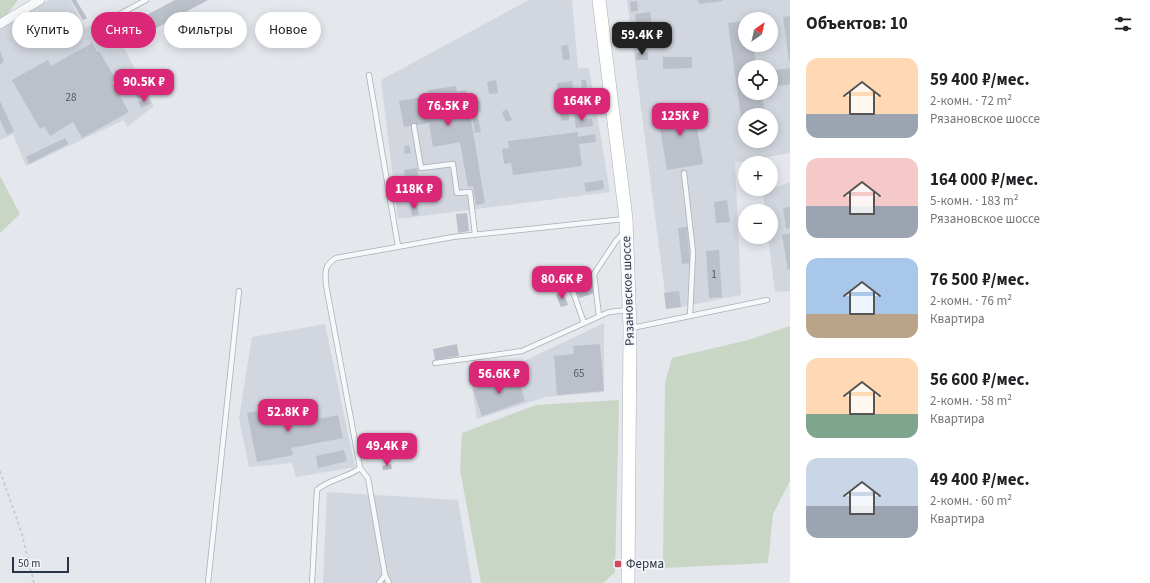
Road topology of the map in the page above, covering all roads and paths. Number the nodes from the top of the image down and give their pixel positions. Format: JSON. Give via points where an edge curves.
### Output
{"nodes":[{"id":1,"x":40,"y":0,"type":"edge"},
{"id":2,"x":146,"y":0,"type":"edge"},
{"id":3,"x":599,"y":0,"type":"edge"},
{"id":4,"x":124,"y":12,"type":"edge"},
{"id":5,"x":0,"y":24,"type":"edge"},
{"id":6,"x":369,"y":75,"type":"dead end"},
{"id":7,"x":414,"y":126,"type":"dead end"},
{"id":8,"x":684,"y":173,"type":"dead end"},
{"id":9,"x":626,"y":224,"type":"junction"},
{"id":10,"x":476,"y":234,"type":"junction"},
{"id":11,"x":398,"y":246,"type":"junction"},
{"id":12,"x":594,"y":274,"type":"junction"},
{"id":13,"x":239,"y":291,"type":"dead end"},
{"id":14,"x":767,"y":300,"type":"dead end"},
{"id":15,"x":630,"y":310,"type":"junction"},
{"id":16,"x":599,"y":316,"type":"junction"},
{"id":17,"x":690,"y":316,"type":"junction"},
{"id":18,"x":584,"y":323,"type":"junction"},
{"id":19,"x":630,"y":329,"type":"junction"},
{"id":20,"x":435,"y":363,"type":"dead end"},
{"id":21,"x":360,"y":468,"type":"junction"},
{"id":22,"x":0,"y":471,"type":"edge"},
{"id":23,"x":385,"y":575,"type":"junction"},
{"id":24,"x":34,"y":583,"type":"edge"},
{"id":25,"x":208,"y":583,"type":"edge"},
{"id":26,"x":312,"y":583,"type":"edge"},
{"id":27,"x":379,"y":583,"type":"edge"},
{"id":28,"x":389,"y":583,"type":"edge"},
{"id":29,"x":628,"y":583,"type":"edge"}],
"edges":[{"from":1,"to":5,"type":"street"},
{"from":2,"to":4,"type":"lane"},
{"from":3,"to":9,"type":"main road","name":"Рязановское шоссе"},
{"from":6,"to":11,"type":"lane"},
{"from":7,"to":10,"type":"lane","via":[[421,168],[453,164],[457,194],[470,192]]},
{"from":8,"to":17,"type":"lane","via":[[693,252]]},
{"from":9,"to":10,"type":"lane"},
{"from":9,"to":12,"type":"lane"},
{"from":9,"to":15,"type":"main road","name":"Рязановское шоссе"},
{"from":10,"to":11,"type":"lane"},
{"from":11,"to":21,"type":"lane","via":[[336,258],[328,262],[324,271]]},
{"from":12,"to":16,"type":"lane"},
{"from":12,"to":18,"type":"lane","via":[[570,283]]},
{"from":13,"to":25,"type":"lane"},
{"from":14,"to":17,"type":"lane"},
{"from":15,"to":16,"type":"lane","via":[[609,312]]},
{"from":15,"to":19,"type":"main road","name":"Рязановское шоссе"},
{"from":16,"to":18,"type":"lane"},
{"from":17,"to":19,"type":"lane"},
{"from":18,"to":20,"type":"lane","via":[[522,351]]},
{"from":19,"to":29,"type":"main road","name":"Рязановское шоссе"},
{"from":21,"to":23,"type":"lane","via":[[368,478]]},
{"from":21,"to":26,"type":"lane","via":[[353,474],[317,490]]},
{"from":22,"to":24,"type":"path","via":[[22,534]]},
{"from":23,"to":27,"type":"lane"},
{"from":23,"to":28,"type":"lane"}]}
